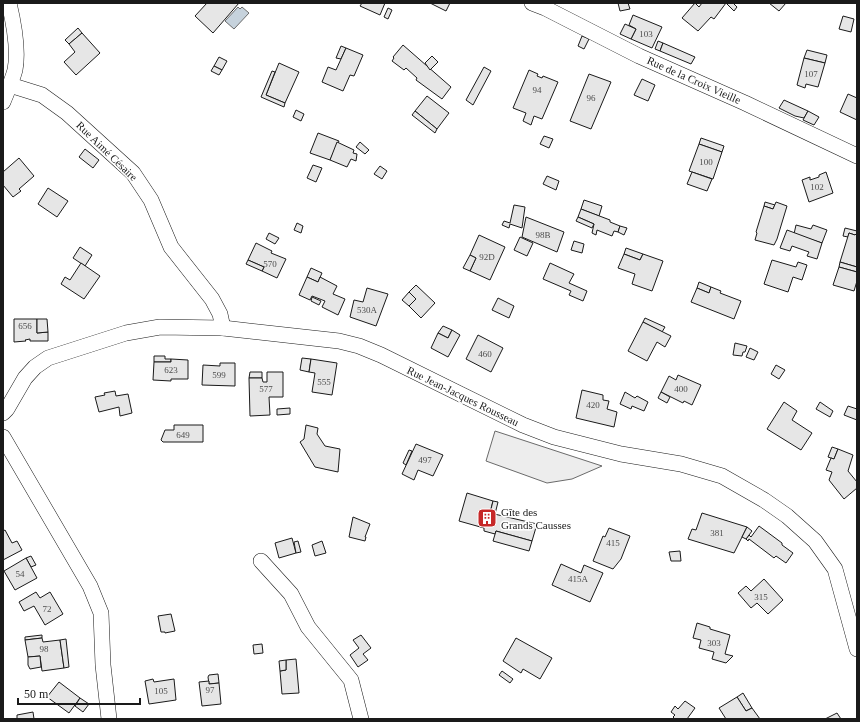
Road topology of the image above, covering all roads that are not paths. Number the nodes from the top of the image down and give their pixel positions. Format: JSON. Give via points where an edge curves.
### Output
{"nodes":[{"id":1,"x":9,"y":3,"type":"edge"},
{"id":2,"x":532,"y":3,"type":"edge"},
{"id":3,"x":10,"y":85,"type":"junction"},
{"id":4,"x":3,"y":102,"type":"edge"},
{"id":5,"x":857,"y":156,"type":"edge"},
{"id":6,"x":223,"y":328,"type":"junction"},
{"id":7,"x":3,"y":413,"type":"edge"},
{"id":8,"x":3,"y":436,"type":"edge"},
{"id":9,"x":261,"y":561,"type":"dead end"},
{"id":10,"x":857,"y":649,"type":"edge"},
{"id":11,"x":109,"y":719,"type":"edge"},
{"id":12,"x":361,"y":719,"type":"edge"}],
"edges":[{"from":1,"to":3,"type":"street","via":[[16,49],[15,70]]},
{"from":2,"to":5,"type":"street","name":"Rue de la Croix Vieille","via":[[639,56]]},
{"from":3,"to":4,"type":"street"},
{"from":3,"to":6,"type":"street","name":"Rue Aimé Césaire","via":[[42,95],[67,113],[133,173],[151,200],[171,247],[212,299],[220,314]]},
{"from":6,"to":7,"type":"street","name":"Rue Jean-Jacques Rousseau","via":[[160,327],[126,333],[48,358],[25,378]]},
{"from":6,"to":10,"type":"street","name":"Rue Jean-Jacques Rousseau","via":[[339,341],[359,346],[523,425],[554,437],[621,454],[681,464],[722,476],[787,516],[815,541],[835,569]]},
{"from":8,"to":11,"type":"street","via":[[90,586],[101,613]]},
{"from":9,"to":12,"type":"street","via":[[291,594],[308,627],[351,680]]}]}
